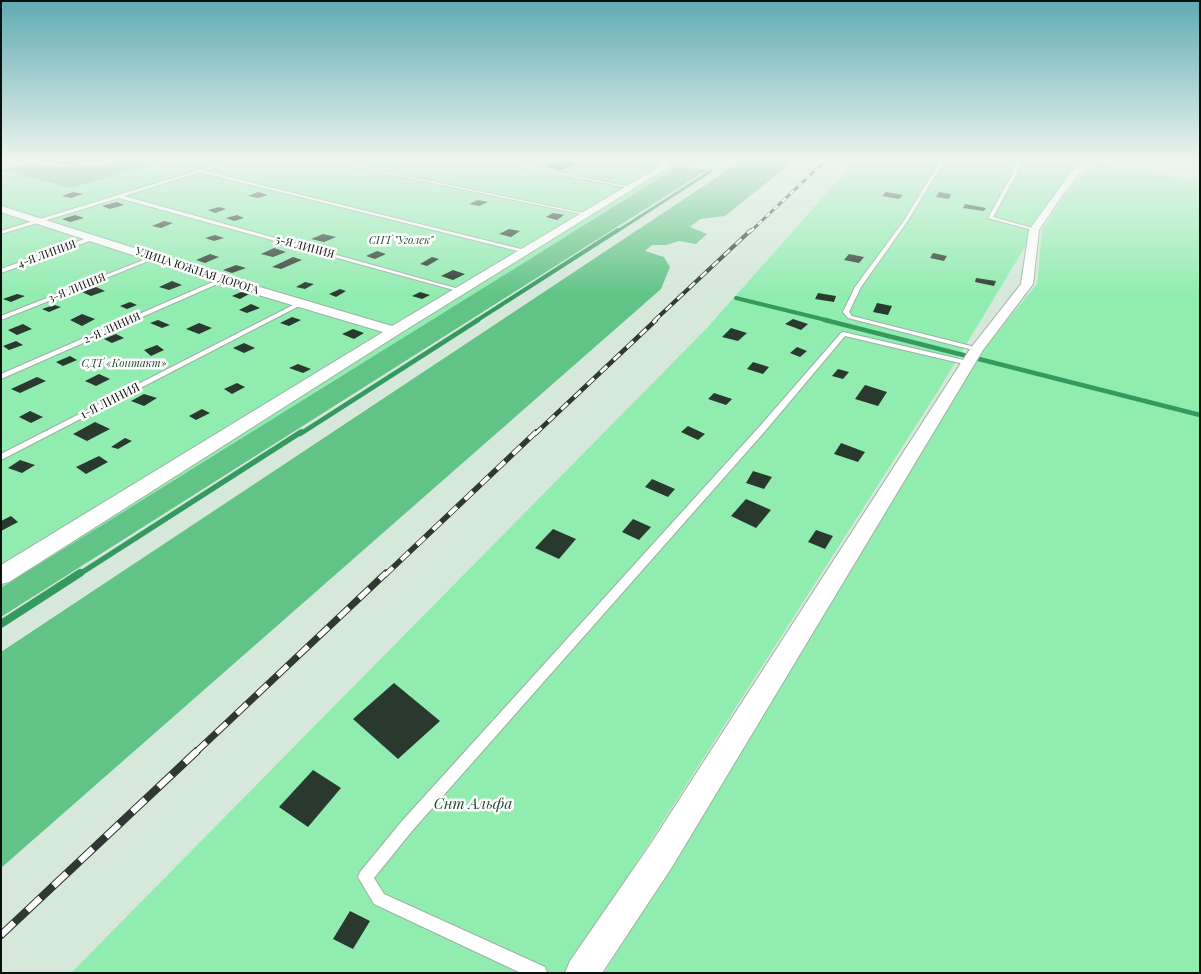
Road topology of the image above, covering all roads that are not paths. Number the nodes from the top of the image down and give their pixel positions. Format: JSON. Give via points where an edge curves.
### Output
{"nodes":[{"id":1,"x":88,"y":205,"type":"edge"},
{"id":2,"x":152,"y":205,"type":"edge"},
{"id":3,"x":340,"y":205,"type":"edge"},
{"id":4,"x":545,"y":205,"type":"edge"},
{"id":5,"x":600,"y":205,"type":"edge"},
{"id":6,"x":915,"y":205,"type":"edge"},
{"id":7,"x":996,"y":205,"type":"edge"},
{"id":8,"x":1052,"y":205,"type":"edge"},
{"id":9,"x":1,"y":209,"type":"edge"},
{"id":10,"x":586,"y":214,"type":"junction"},
{"id":11,"x":39,"y":221,"type":"junction"},
{"id":12,"x":1034,"y":230,"type":"junction"},
{"id":13,"x":1,"y":233,"type":"edge"},
{"id":14,"x":92,"y":238,"type":"junction"},
{"id":15,"x":526,"y":251,"type":"junction"},
{"id":16,"x":154,"y":258,"type":"junction"},
{"id":17,"x":1,"y":271,"type":"edge"},
{"id":18,"x":222,"y":280,"type":"junction"},
{"id":19,"x":462,"y":291,"type":"junction"},
{"id":20,"x":299,"y":304,"type":"junction"},
{"id":21,"x":1,"y":318,"type":"edge"},
{"id":22,"x":394,"y":331,"type":"junction"},
{"id":23,"x":973,"y":356,"type":"junction"},
{"id":24,"x":1,"y":377,"type":"edge"},
{"id":25,"x":1,"y":457,"type":"edge"},
{"id":26,"x":1,"y":576,"type":"edge"},
{"id":27,"x":538,"y":973,"type":"edge"},
{"id":28,"x":582,"y":973,"type":"edge"}],
"edges":[{"from":1,"to":11,"type":"lane"},
{"from":2,"to":19,"type":"lane","name":"5-Я ЛИНИЯ"},
{"from":3,"to":15,"type":"lane"},
{"from":4,"to":10,"type":"lane"},
{"from":5,"to":10,"type":"street"},
{"from":6,"to":23,"type":"lane","via":[[858,287],[846,312]]},
{"from":7,"to":12,"type":"lane","via":[[990,218]]},
{"from":8,"to":12,"type":"street"},
{"from":9,"to":11,"type":"street","name":"УЛИЦА ЮЖНАЯ ДОРОГА"},
{"from":10,"to":15,"type":"street"},
{"from":11,"to":13,"type":"lane"},
{"from":11,"to":14,"type":"street","name":"УЛИЦА ЮЖНАЯ ДОРОГА"},
{"from":12,"to":23,"type":"street","via":[[1027,284]]},
{"from":14,"to":16,"type":"street","name":"УЛИЦА ЮЖНАЯ ДОРОГА"},
{"from":14,"to":17,"type":"lane","name":"4-Я ЛИНИЯ"},
{"from":15,"to":19,"type":"street"},
{"from":16,"to":18,"type":"street","name":"УЛИЦА ЮЖНАЯ ДОРОГА"},
{"from":16,"to":21,"type":"lane","name":"3-Я ЛИНИЯ"},
{"from":18,"to":20,"type":"street","name":"УЛИЦА ЮЖНАЯ ДОРОГА"},
{"from":18,"to":24,"type":"lane","name":"2-Я ЛИНИЯ"},
{"from":19,"to":22,"type":"street"},
{"from":20,"to":22,"type":"street","name":"УЛИЦА ЮЖНАЯ ДОРОГА"},
{"from":20,"to":25,"type":"lane","name":"1-Я ЛИНИЯ"},
{"from":22,"to":26,"type":"street"},
{"from":23,"to":27,"type":"lane","via":[[843,334],[365,877],[379,899]]},
{"from":23,"to":28,"type":"street","via":[[661,856]]}]}
